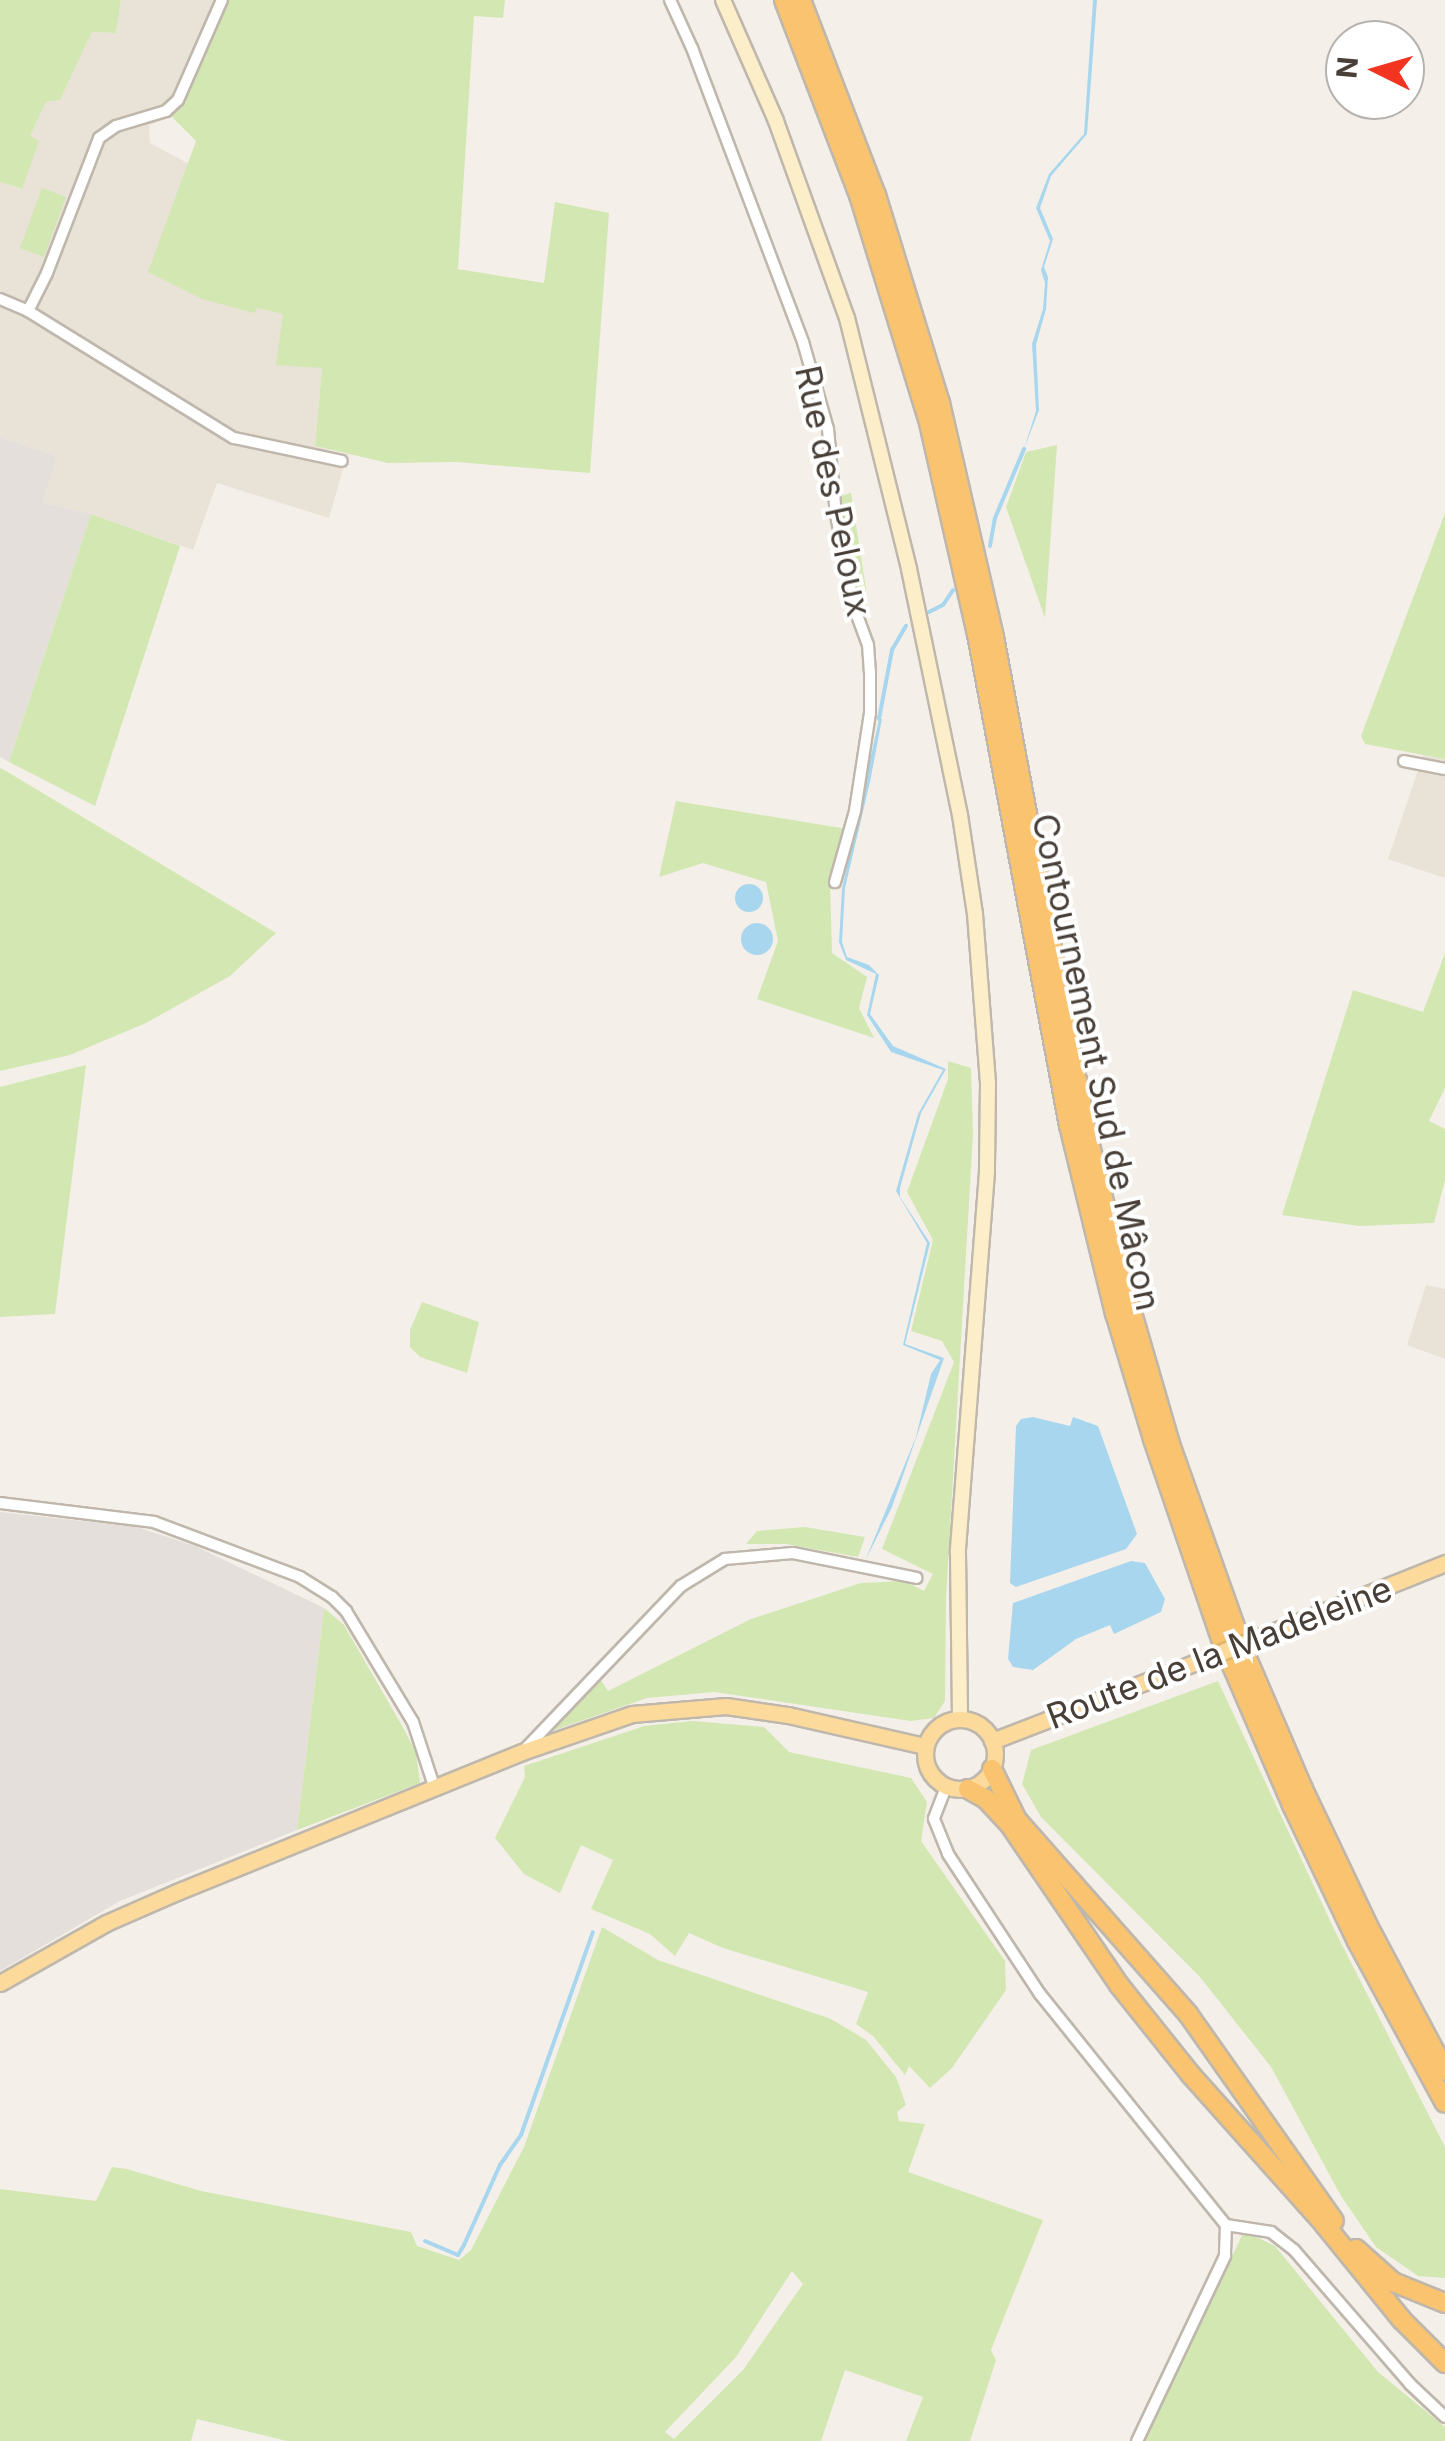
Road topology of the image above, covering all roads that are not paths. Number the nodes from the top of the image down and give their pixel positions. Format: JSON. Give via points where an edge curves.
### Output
{"nodes":[{"id":1,"x":222,"y":0,"type":"edge"},
{"id":2,"x":670,"y":0,"type":"edge"},
{"id":3,"x":724,"y":0,"type":"edge"},
{"id":4,"x":784,"y":0,"type":"edge"},
{"id":5,"x":801,"y":0,"type":"edge"},
{"id":6,"x":0,"y":299,"type":"edge"},
{"id":7,"x":28,"y":311,"type":"junction"},
{"id":8,"x":342,"y":462,"type":"dead end"},
{"id":9,"x":1404,"y":761,"type":"dead end"},
{"id":10,"x":1445,"y":768,"type":"edge"},
{"id":11,"x":835,"y":882,"type":"dead end"},
{"id":12,"x":0,"y":1503,"type":"edge"},
{"id":13,"x":1445,"y":1563,"type":"edge"},
{"id":14,"x":918,"y":1578,"type":"dead end"},
{"id":15,"x":960,"y":1718,"type":"junction"},
{"id":16,"x":992,"y":1741,"type":"junction"},
{"id":17,"x":925,"y":1746,"type":"junction"},
{"id":18,"x":522,"y":1752,"type":"junction"},
{"id":19,"x":992,"y":1769,"type":"junction"},
{"id":20,"x":946,"y":1787,"type":"junction"},
{"id":21,"x":435,"y":1789,"type":"junction"},
{"id":22,"x":968,"y":1789,"type":"junction"},
{"id":23,"x":0,"y":1984,"type":"edge"},
{"id":24,"x":1445,"y":2071,"type":"edge"},
{"id":25,"x":1445,"y":2103,"type":"edge"},
{"id":26,"x":1226,"y":2225,"type":"junction"},
{"id":27,"x":1445,"y":2303,"type":"edge"},
{"id":28,"x":1445,"y":2364,"type":"edge"},
{"id":29,"x":1445,"y":2417,"type":"edge"},
{"id":30,"x":1137,"y":2441,"type":"edge"}],
"edges":[{"from":1,"to":7,"type":"street","via":[[178,100],[166,112],[116,126],[99,138]]},
{"from":2,"to":11,"type":"street","name":"Rue des Peloux","via":[[803,342],[828,429],[836,515],[870,672],[855,810]]},
{"from":3,"to":15,"type":"main road","via":[[847,318],[910,569],[974,914],[988,1084],[987,1172],[958,1553]]},
{"from":4,"to":25,"type":"highway","name":"Contournement Sud de Mâcon","via":[[860,194],[929,422],[977,634],[1073,1140],[1153,1439],[1224,1646],[1292,1805]]},
{"from":5,"to":24,"type":"highway","name":"Contournement Sud de Mâcon","via":[[876,195],[940,404],[994,637],[1086,1129],[1170,1444],[1243,1649],[1302,1789]]},
{"from":6,"to":7,"type":"street"},
{"from":7,"to":8,"type":"street","via":[[225,432]]},
{"from":9,"to":10,"type":"street"},
{"from":12,"to":21,"type":"street","via":[[154,1522],[300,1577],[332,1597],[413,1722]]},
{"from":13,"to":16,"type":"main road","name":"Route de la Madeleine","bridge":true},
{"from":14,"to":18,"type":"street","via":[[794,1553],[725,1560],[681,1586]]},
{"from":15,"to":16,"type":"main road","via":[[979,1724]]},
{"from":15,"to":17,"type":"main road","via":[[934,1730]]},
{"from":16,"to":19,"type":"main road"},
{"from":17,"to":18,"type":"main road","via":[[772,1712],[693,1706],[606,1721]]},
{"from":17,"to":20,"type":"main road","via":[[928,1771]]},
{"from":18,"to":21,"type":"main road"},
{"from":19,"to":22,"type":"main road"},
{"from":19,"to":27,"type":"highway","via":[[1017,1820],[1188,2014],[1354,2246],[1392,2282]]},
{"from":20,"to":22,"type":"main road"},
{"from":20,"to":26,"type":"street","via":[[934,1819],[948,1854],[1050,2007]]},
{"from":21,"to":23,"type":"main road","via":[[106,1923]]},
{"from":22,"to":28,"type":"highway","via":[[1010,1825],[1118,1985],[1191,2075]]},
{"from":26,"to":29,"type":"street","via":[[1271,2232],[1294,2250]]},
{"from":26,"to":30,"type":"street","via":[[1225,2256]]}]}
